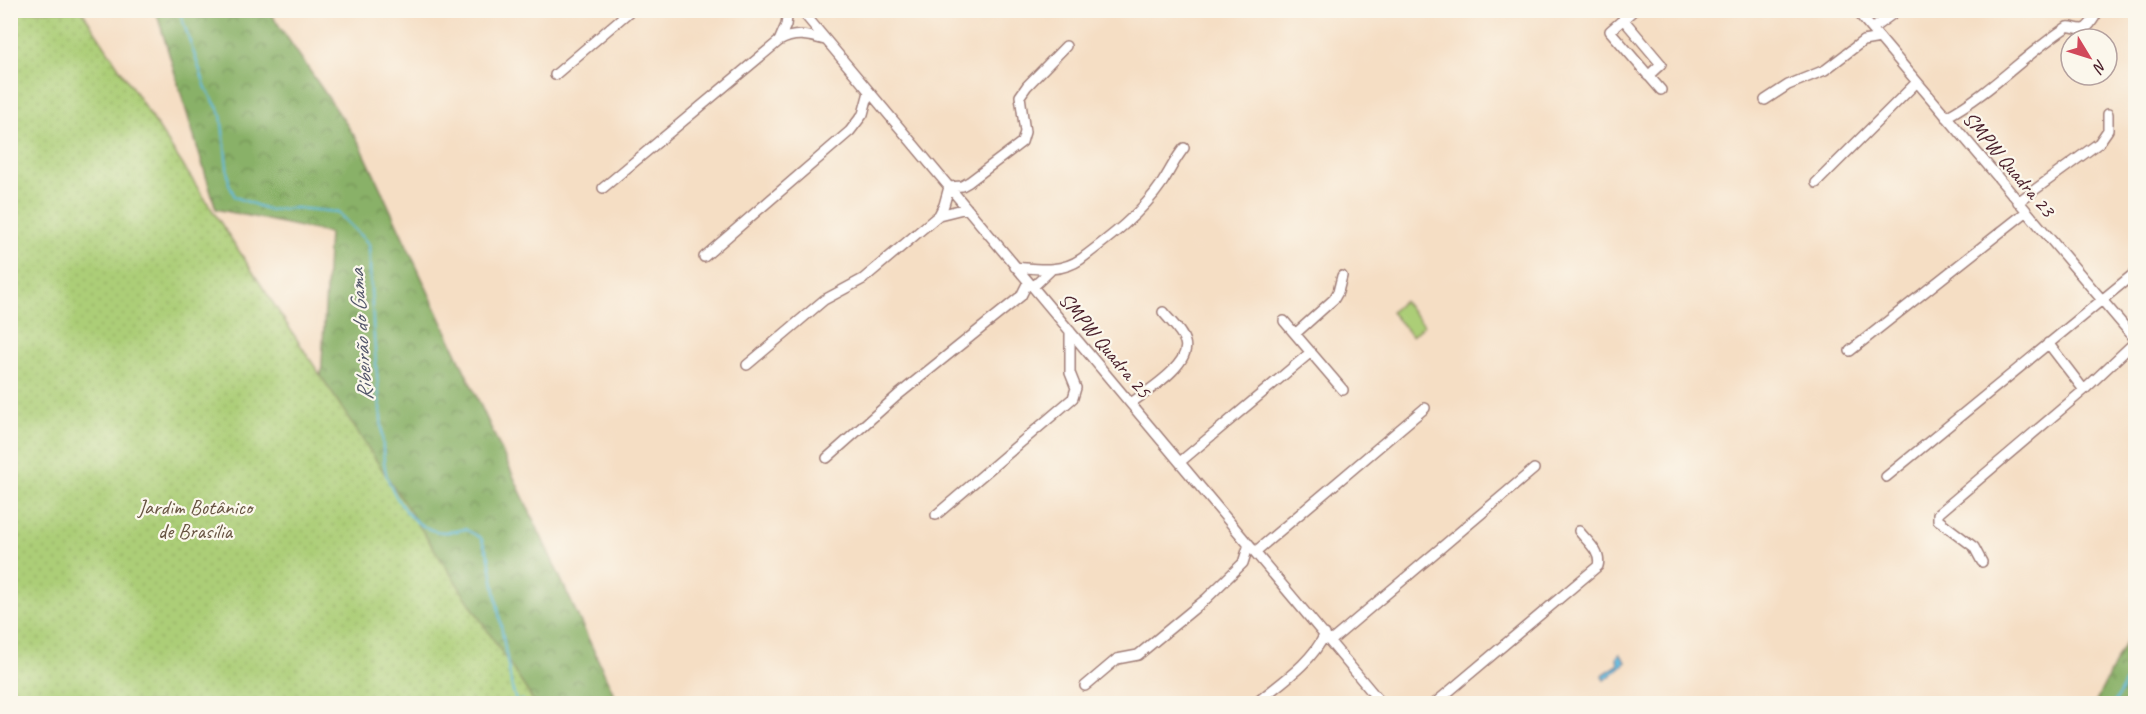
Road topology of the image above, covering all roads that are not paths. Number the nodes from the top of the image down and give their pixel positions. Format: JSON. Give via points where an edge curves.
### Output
{"nodes":[{"id":1,"x":632,"y":10,"type":"edge"},
{"id":2,"x":788,"y":10,"type":"edge"},
{"id":3,"x":816,"y":10,"type":"edge"},
{"id":4,"x":1634,"y":10,"type":"edge"},
{"id":5,"x":1856,"y":10,"type":"edge"},
{"id":6,"x":1899,"y":10,"type":"edge"},
{"id":7,"x":2099,"y":10,"type":"edge"},
{"id":8,"x":804,"y":14,"type":"edge"},
{"id":9,"x":1623,"y":19,"type":"junction"},
{"id":10,"x":1869,"y":26,"type":"junction"},
{"id":11,"x":1880,"y":38,"type":"junction"},
{"id":12,"x":825,"y":40,"type":"junction"},
{"id":13,"x":779,"y":41,"type":"junction"},
{"id":14,"x":1863,"y":41,"type":"junction"},
{"id":15,"x":1066,"y":46,"type":"dead end"},
{"id":16,"x":555,"y":75,"type":"dead end"},
{"id":17,"x":1647,"y":76,"type":"junction"},
{"id":18,"x":1917,"y":82,"type":"junction"},
{"id":19,"x":1661,"y":90,"type":"dead end"},
{"id":20,"x":869,"y":92,"type":"junction"},
{"id":21,"x":1765,"y":100,"type":"dead end"},
{"id":22,"x":2108,"y":114,"type":"dead end"},
{"id":23,"x":1946,"y":117,"type":"junction"},
{"id":24,"x":1184,"y":148,"type":"dead end"},
{"id":25,"x":1816,"y":183,"type":"dead end"},
{"id":26,"x":603,"y":188,"type":"dead end"},
{"id":27,"x":949,"y":188,"type":"junction"},
{"id":28,"x":2018,"y":202,"type":"junction"},
{"id":29,"x":967,"y":208,"type":"junction"},
{"id":30,"x":2026,"y":212,"type":"junction"},
{"id":31,"x":939,"y":214,"type":"junction"},
{"id":32,"x":704,"y":257,"type":"dead end"},
{"id":33,"x":1015,"y":267,"type":"junction"},
{"id":34,"x":1051,"y":270,"type":"junction"},
{"id":35,"x":2136,"y":272,"type":"edge"},
{"id":36,"x":1342,"y":276,"type":"dead end"},
{"id":37,"x":1032,"y":287,"type":"junction"},
{"id":38,"x":2100,"y":299,"type":"junction"},
{"id":39,"x":1163,"y":312,"type":"dead end"},
{"id":40,"x":1284,"y":321,"type":"dead end"},
{"id":41,"x":1070,"y":331,"type":"junction"},
{"id":42,"x":1295,"y":334,"type":"junction"},
{"id":43,"x":2136,"y":341,"type":"edge"},
{"id":44,"x":2048,"y":343,"type":"junction"},
{"id":45,"x":1850,"y":351,"type":"dead end"},
{"id":46,"x":1311,"y":352,"type":"junction"},
{"id":47,"x":747,"y":365,"type":"dead end"},
{"id":48,"x":1343,"y":390,"type":"dead end"},
{"id":49,"x":2084,"y":390,"type":"junction"},
{"id":50,"x":1131,"y":403,"type":"junction"},
{"id":51,"x":1425,"y":408,"type":"dead end"},
{"id":52,"x":827,"y":458,"type":"dead end"},
{"id":53,"x":1180,"y":462,"type":"junction"},
{"id":54,"x":1534,"y":469,"type":"dead end"},
{"id":55,"x":1886,"y":477,"type":"dead end"},
{"id":56,"x":936,"y":515,"type":"dead end"},
{"id":57,"x":1579,"y":531,"type":"dead end"},
{"id":58,"x":1249,"y":544,"type":"junction"},
{"id":59,"x":1258,"y":556,"type":"junction"},
{"id":60,"x":1982,"y":562,"type":"dead end"},
{"id":61,"x":1243,"y":563,"type":"junction"},
{"id":62,"x":1328,"y":637,"type":"junction"},
{"id":63,"x":1084,"y":686,"type":"dead end"},
{"id":64,"x":1255,"y":704,"type":"edge"},
{"id":65,"x":1382,"y":704,"type":"edge"},
{"id":66,"x":1434,"y":704,"type":"edge"}],
"edges":[{"from":1,"to":16,"type":"street"},
{"from":2,"to":13,"type":"street"},
{"from":3,"to":8,"type":"street"},
{"from":4,"to":9,"type":"street"},
{"from":5,"to":10,"type":"street","name":"SMPW Quadra 23"},
{"from":6,"to":10,"type":"street"},
{"from":7,"to":23,"type":"street","via":[[2087,27],[2067,27],[1988,91]]},
{"from":8,"to":12,"type":"street","name":"SMPW Quadra 25"},
{"from":9,"to":17,"type":"street","via":[[1610,31]]},
{"from":9,"to":17,"type":"street","via":[[1661,64]]},
{"from":10,"to":11,"type":"street","name":"SMPW Quadra 23"},
{"from":10,"to":14,"type":"street"},
{"from":11,"to":14,"type":"street"},
{"from":11,"to":18,"type":"street","name":"SMPW Quadra 23"},
{"from":12,"to":13,"type":"street","via":[[801,35]]},
{"from":12,"to":20,"type":"street","name":"SMPW Quadra 25"},
{"from":13,"to":26,"type":"street"},
{"from":14,"to":21,"type":"street","via":[[1825,70],[1788,85]]},
{"from":15,"to":27,"type":"street","via":[[1020,96],[1025,132],[1022,142],[969,182]]},
{"from":17,"to":19,"type":"street"},
{"from":18,"to":23,"type":"street","name":"SMPW Quadra 23"},
{"from":18,"to":25,"type":"street"},
{"from":20,"to":27,"type":"street","name":"SMPW Quadra 25"},
{"from":20,"to":32,"type":"street","via":[[863,114],[850,131]]},
{"from":22,"to":28,"type":"street","via":[[2108,130],[2099,143]]},
{"from":23,"to":28,"type":"street","name":"SMPW Quadra 23"},
{"from":24,"to":34,"type":"street","via":[[1136,213],[1074,264]]},
{"from":27,"to":29,"type":"street","name":"SMPW Quadra 25"},
{"from":27,"to":31,"type":"street"},
{"from":28,"to":30,"type":"street","name":"SMPW Quadra 23"},
{"from":29,"to":31,"type":"street"},
{"from":29,"to":33,"type":"street","name":"SMPW Quadra 25"},
{"from":30,"to":38,"type":"street","name":"SMPW Quadra 23"},
{"from":30,"to":45,"type":"street"},
{"from":31,"to":47,"type":"street","via":[[863,279],[824,300]]},
{"from":33,"to":34,"type":"street"},
{"from":33,"to":37,"type":"street","name":"SMPW Quadra 25"},
{"from":34,"to":37,"type":"street"},
{"from":35,"to":38,"type":"street"},
{"from":36,"to":42,"type":"street","via":[[1334,299]]},
{"from":37,"to":41,"type":"street","name":"SMPW Quadra 25"},
{"from":37,"to":52,"type":"street"},
{"from":38,"to":43,"type":"street","name":"SMPW Quadra 23"},
{"from":38,"to":44,"type":"street"},
{"from":39,"to":50,"type":"street","via":[[1184,339],[1183,359]]},
{"from":40,"to":42,"type":"street"},
{"from":41,"to":50,"type":"street","name":"SMPW Quadra 25"},
{"from":41,"to":56,"type":"street","via":[[1070,373],[1076,388],[1073,398]]},
{"from":42,"to":46,"type":"street"},
{"from":43,"to":49,"type":"street"},
{"from":44,"to":49,"type":"street"},
{"from":44,"to":55,"type":"street"},
{"from":46,"to":48,"type":"street"},
{"from":46,"to":53,"type":"street"},
{"from":49,"to":60,"type":"street","via":[[1938,514],[1938,520],[1974,547]]},
{"from":50,"to":53,"type":"street","name":"SMPW Quadra 25"},
{"from":51,"to":59,"type":"street"},
{"from":53,"to":58,"type":"street","name":"SMPW Quadra 25"},
{"from":54,"to":62,"type":"street"},
{"from":57,"to":66,"type":"street","via":[[1598,554],[1598,566]]},
{"from":58,"to":59,"type":"street","name":"SMPW Quadra 25"},
{"from":58,"to":61,"type":"street"},
{"from":59,"to":61,"type":"street"},
{"from":59,"to":62,"type":"street","name":"SMPW Quadra 25"},
{"from":61,"to":63,"type":"street","via":[[1138,655],[1117,659]]},
{"from":62,"to":64,"type":"street"},
{"from":62,"to":65,"type":"street","name":"SMPW Quadra 25"}]}
